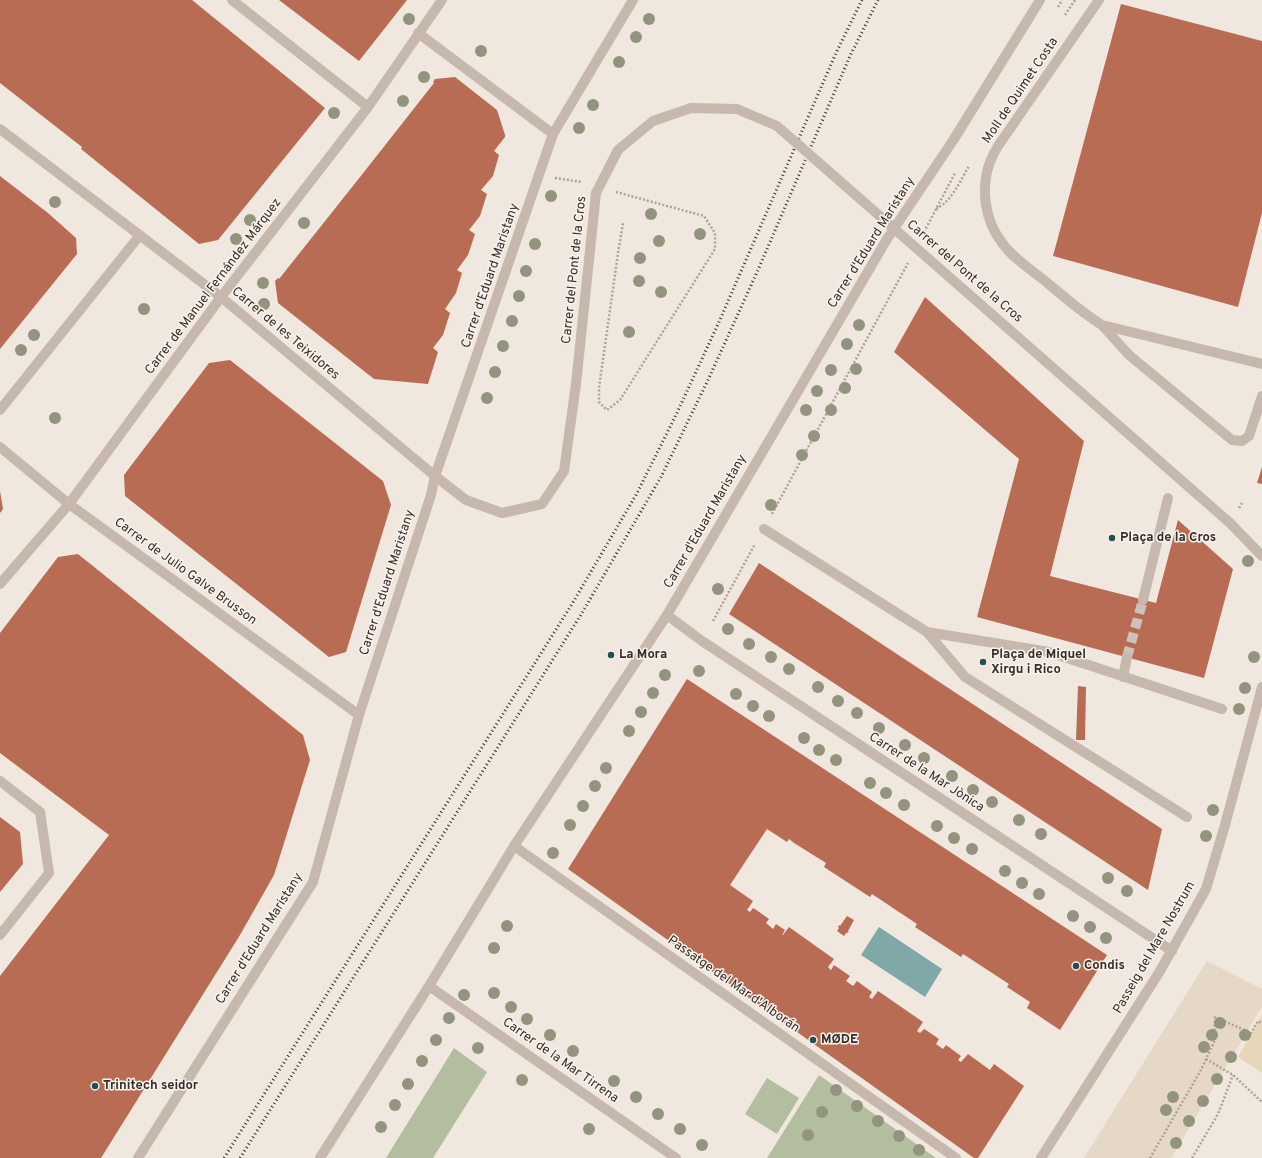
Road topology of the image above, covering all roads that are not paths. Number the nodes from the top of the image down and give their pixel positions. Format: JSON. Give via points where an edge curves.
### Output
{"nodes":[{"id":1,"x":232,"y":0,"type":"edge"},
{"id":2,"x":442,"y":0,"type":"edge"},
{"id":3,"x":633,"y":0,"type":"edge"},
{"id":4,"x":1040,"y":0,"type":"edge"},
{"id":5,"x":1099,"y":0,"type":"edge"},
{"id":6,"x":418,"y":33,"type":"junction"},
{"id":7,"x":368,"y":107,"type":"junction"},
{"id":8,"x":0,"y":129,"type":"edge"},
{"id":9,"x":553,"y":134,"type":"junction"},
{"id":10,"x":140,"y":235,"type":"junction"},
{"id":11,"x":222,"y":297,"type":"junction"},
{"id":12,"x":1102,"y":325,"type":"junction"},
{"id":13,"x":1262,"y":364,"type":"edge"},
{"id":14,"x":1262,"y":396,"type":"edge"},
{"id":15,"x":0,"y":410,"type":"edge"},
{"id":16,"x":0,"y":447,"type":"edge"},
{"id":17,"x":435,"y":476,"type":"junction"},
{"id":18,"x":1168,"y":498,"type":"dead end"},
{"id":19,"x":69,"y":504,"type":"junction"},
{"id":20,"x":764,"y":529,"type":"road end"},
{"id":21,"x":1262,"y":556,"type":"edge"},
{"id":22,"x":0,"y":584,"type":"edge"},
{"id":23,"x":1143,"y":600,"type":"tunnel mouth"},
{"id":24,"x":667,"y":615,"type":"junction"},
{"id":25,"x":927,"y":632,"type":"junction"},
{"id":26,"x":1127,"y":657,"type":"tunnel mouth"},
{"id":27,"x":1123,"y":677,"type":"junction"},
{"id":28,"x":1262,"y":687,"type":"edge"},
{"id":29,"x":1222,"y":709,"type":"dead end"},
{"id":30,"x":359,"y":714,"type":"junction"},
{"id":31,"x":0,"y":782,"type":"edge"},
{"id":32,"x":1187,"y":817,"type":"dead end"},
{"id":33,"x":514,"y":846,"type":"junction"},
{"id":34,"x":0,"y":935,"type":"edge"},
{"id":35,"x":1172,"y":951,"type":"junction"},
{"id":36,"x":429,"y":986,"type":"junction"},
{"id":37,"x":138,"y":1158,"type":"edge"},
{"id":38,"x":320,"y":1158,"type":"edge"},
{"id":39,"x":676,"y":1158,"type":"edge"},
{"id":40,"x":956,"y":1158,"type":"edge"},
{"id":41,"x":1041,"y":1158,"type":"edge"}],
"edges":[{"from":1,"to":7,"type":"street"},
{"from":2,"to":6,"type":"street","name":"Carrer de Manuel Fernández Márquez"},
{"from":3,"to":9,"type":"street","name":"Carrer d'Eduard Maristany"},
{"from":4,"to":24,"type":"street","name":"Carrer d'Eduard Maristany","via":[[954,139],[887,239]]},
{"from":5,"to":12,"type":"street","name":"Moll de Quimet Costa","via":[[998,146],[989,163],[985,194],[990,222],[1003,244],[1084,314]]},
{"from":6,"to":7,"type":"street","name":"Carrer de Manuel Fernández Márquez"},
{"from":6,"to":9,"type":"street"},
{"from":7,"to":11,"type":"street","name":"Carrer de Manuel Fernández Márquez"},
{"from":8,"to":10,"type":"street","name":"Carrer de les Teixidores"},
{"from":9,"to":17,"type":"street","name":"Carrer d'Eduard Maristany"},
{"from":10,"to":11,"type":"street","name":"Carrer de les Teixidores"},
{"from":10,"to":15,"type":"street"},
{"from":11,"to":17,"type":"street","name":"Carrer de les Teixidores"},
{"from":11,"to":19,"type":"street","name":"Carrer de Manuel Fernández Márquez"},
{"from":12,"to":13,"type":"street","name":"Moll de Quimet Costa"},
{"from":12,"to":14,"type":"street","via":[[1129,355],[1232,440],[1242,441],[1249,436]]},
{"from":16,"to":19,"type":"street","name":"Carrer de Julio Galve Brusson"},
{"from":17,"to":21,"type":"street","name":"Carrer del Pont de la Cros","bridge":true,"via":[[466,500],[502,513],[542,504],[564,471],[596,193],[618,150],[653,121],[691,108],[737,109],[777,126],[1230,522]]},
{"from":17,"to":30,"type":"street","name":"Carrer d'Eduard Maristany"},
{"from":18,"to":23,"type":"street"},
{"from":19,"to":22,"type":"street","name":"Carrer de Manuel Fernández Márquez"},
{"from":19,"to":30,"type":"street","name":"Carrer de Julio Galve Brusson"},
{"from":20,"to":25,"type":"street"},
{"from":24,"to":33,"type":"street","name":"Carrer d'Eduard Maristany"},
{"from":24,"to":35,"type":"street","name":"Carrer de la Mar Jònica","via":[[702,641]]},
{"from":25,"to":27,"type":"street","via":[[1049,652]]},
{"from":25,"to":32,"type":"street","via":[[965,677]]},
{"from":26,"to":27,"type":"street"},
{"from":27,"to":29,"type":"street"},
{"from":28,"to":35,"type":"street","name":"Passeig del Mare Nostrum","via":[[1206,889]]},
{"from":30,"to":37,"type":"street","name":"Carrer d'Eduard Maristany","via":[[313,882]]},
{"from":31,"to":34,"type":"street","via":[[40,812],[49,873]]},
{"from":33,"to":36,"type":"street","name":"Carrer d'Eduard Maristany"},
{"from":33,"to":40,"type":"street","name":"Passatge del Mar d'Alborán"},
{"from":35,"to":41,"type":"street","name":"Passeig del Mare Nostrum"},
{"from":36,"to":38,"type":"street","name":"Carrer d'Eduard Maristany"},
{"from":36,"to":39,"type":"street","name":"Carrer de la Mar Tirrena"}]}
